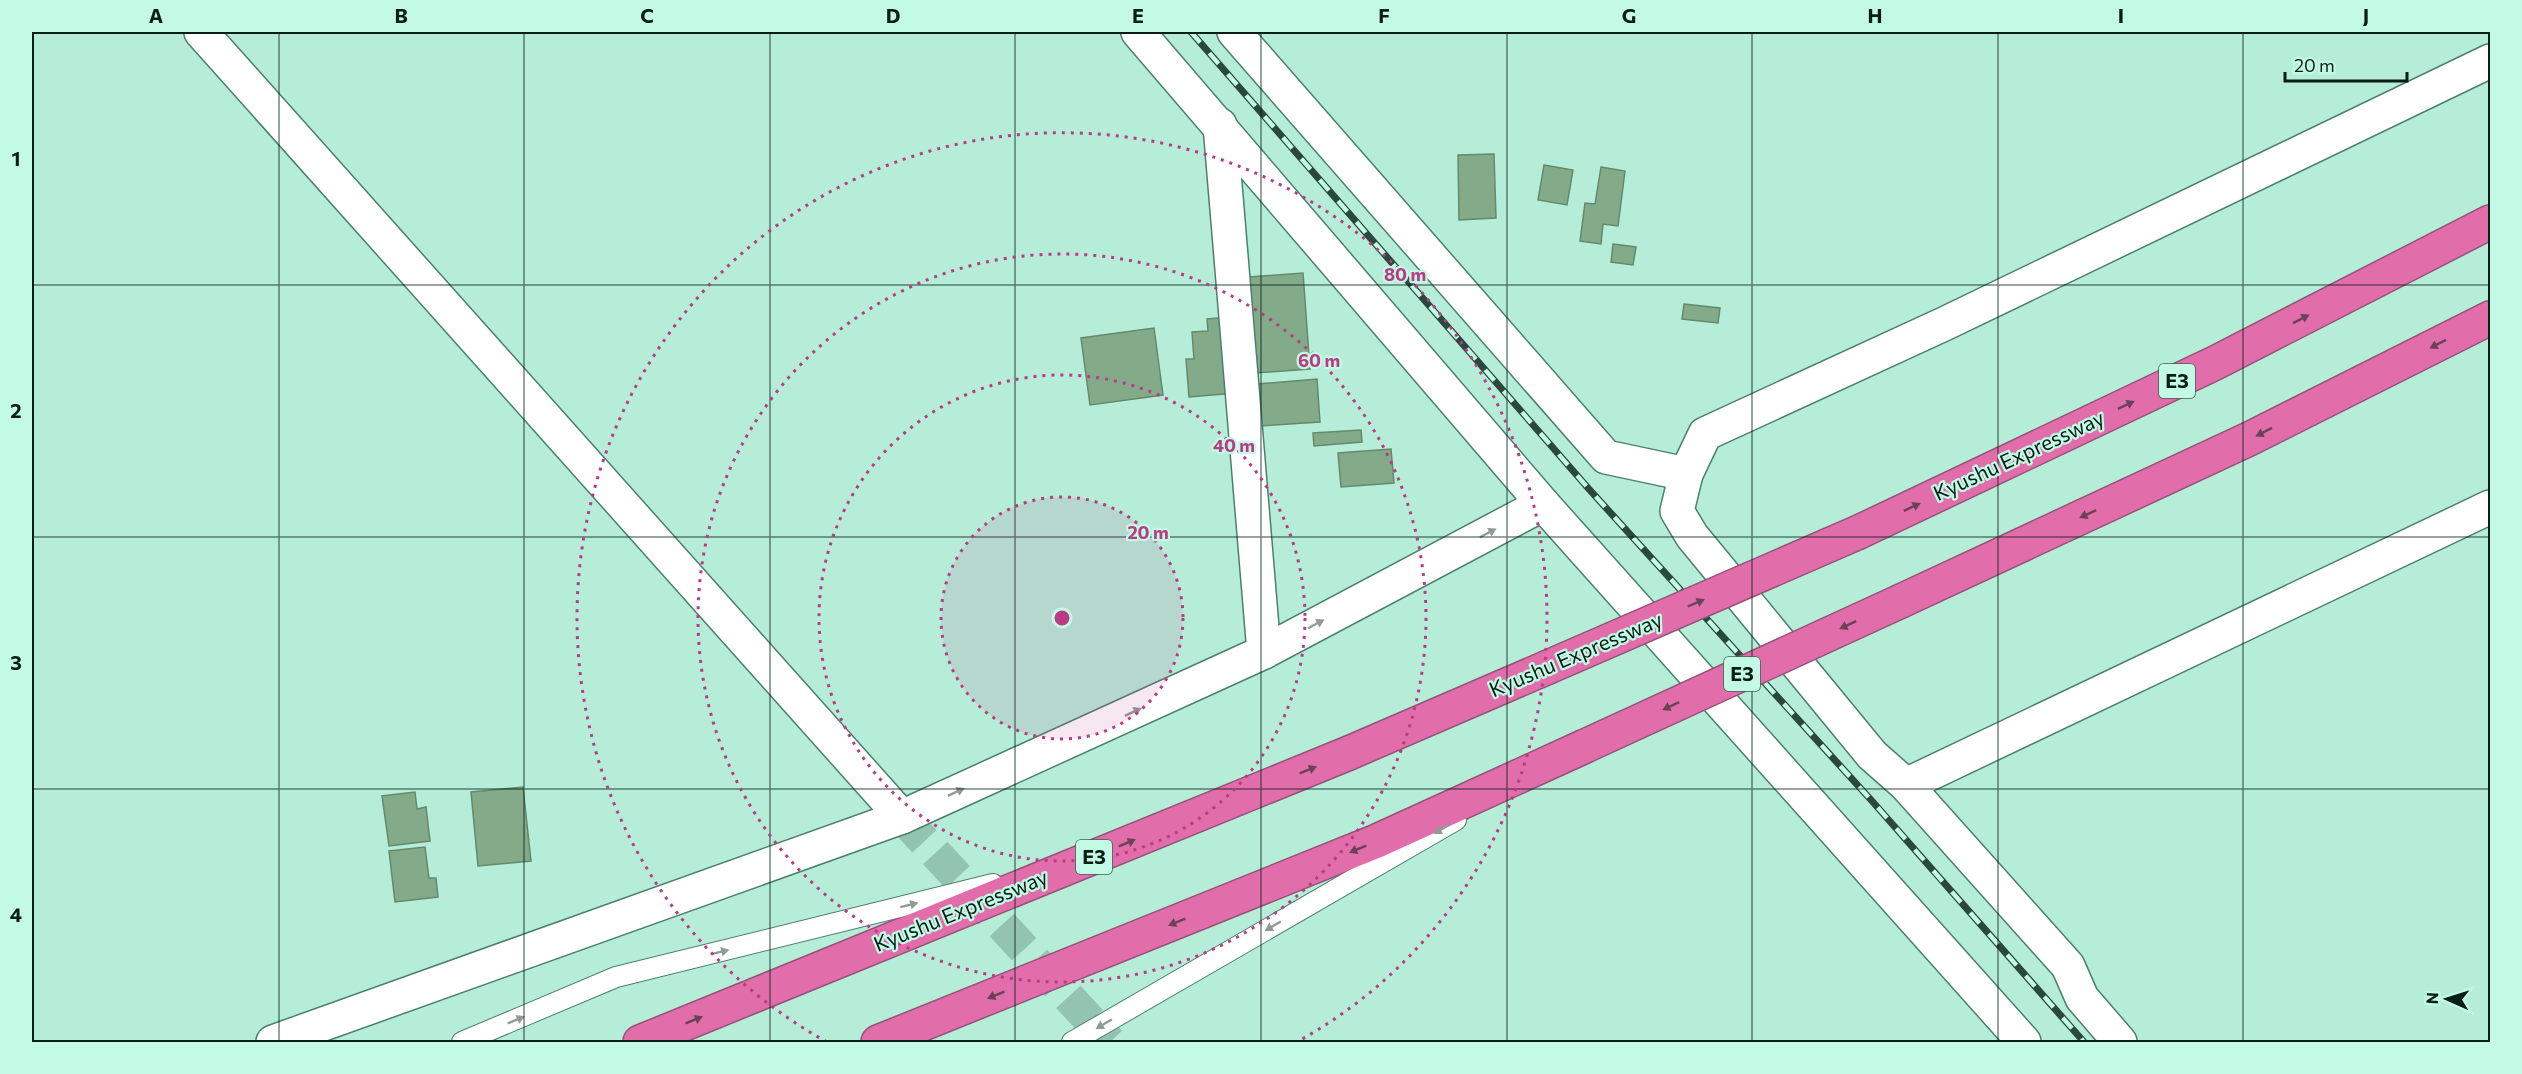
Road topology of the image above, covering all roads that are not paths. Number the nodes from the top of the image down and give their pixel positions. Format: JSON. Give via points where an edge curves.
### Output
{"nodes":[{"id":1,"x":201,"y":32,"type":"edge"},
{"id":2,"x":1138,"y":32,"type":"edge"},
{"id":3,"x":1234,"y":32,"type":"edge"},
{"id":4,"x":2490,"y":61,"type":"edge"},
{"id":5,"x":1220,"y":125,"type":"junction"},
{"id":6,"x":2490,"y":222,"type":"edge"},
{"id":7,"x":2490,"y":318,"type":"edge"},
{"id":8,"x":1686,"y":474,"type":"junction"},
{"id":9,"x":1543,"y":504,"type":"junction"},
{"id":10,"x":2490,"y":507,"type":"edge"},
{"id":11,"x":1264,"y":652,"type":"junction"},
{"id":12,"x":1583,"y":747,"type":"junction"},
{"id":13,"x":1906,"y":785,"type":"junction"},
{"id":14,"x":903,"y":817,"type":"junction"},
{"id":15,"x":1080,"y":863,"type":"junction"},
{"id":16,"x":2019,"y":1041,"type":"edge"},
{"id":17,"x":273,"y":1042,"type":"edge"},
{"id":18,"x":462,"y":1042,"type":"edge"},
{"id":19,"x":640,"y":1042,"type":"edge"},
{"id":20,"x":878,"y":1042,"type":"edge"},
{"id":21,"x":1072,"y":1042,"type":"edge"},
{"id":22,"x":2120,"y":1042,"type":"edge"}],
"edges":[{"from":1,"to":14,"type":"street"},
{"from":2,"to":5,"type":"street"},
{"from":3,"to":8,"type":"street","via":[[1606,457]]},
{"from":4,"to":8,"type":"street","via":[[1944,324],[1705,434]]},
{"from":5,"to":9,"type":"street"},
{"from":5,"to":11,"type":"street"},
{"from":15,"to":6,"type":"highway","name":"Kyushu Expressway","number":"E3","one_way":true,"bridge":true,"via":[[1349,753],[1859,532],[2216,363]]},
{"from":7,"to":12,"type":"highway","number":"E3","one_way":true,"bridge":true,"via":[[2249,440]]},
{"from":8,"to":13,"type":"street","via":[[1677,511],[1692,536],[1872,755]]},
{"from":11,"to":9,"type":"street","one_way":true},
{"from":9,"to":16,"type":"street"},
{"from":10,"to":13,"type":"street"},
{"from":14,"to":11,"type":"street","one_way":true},
{"from":12,"to":20,"type":"highway","number":"E3","one_way":true,"via":[[1377,841]]},
{"from":12,"to":21,"type":"lane","one_way":true},
{"from":13,"to":22,"type":"street","via":[[2068,966],[2082,998]]},
{"from":14,"to":17,"type":"street"},
{"from":18,"to":15,"type":"lane","one_way":true,"via":[[616,978]]},
{"from":19,"to":15,"type":"highway","name":"Kyushu Expressway","number":"E3","one_way":true}]}
